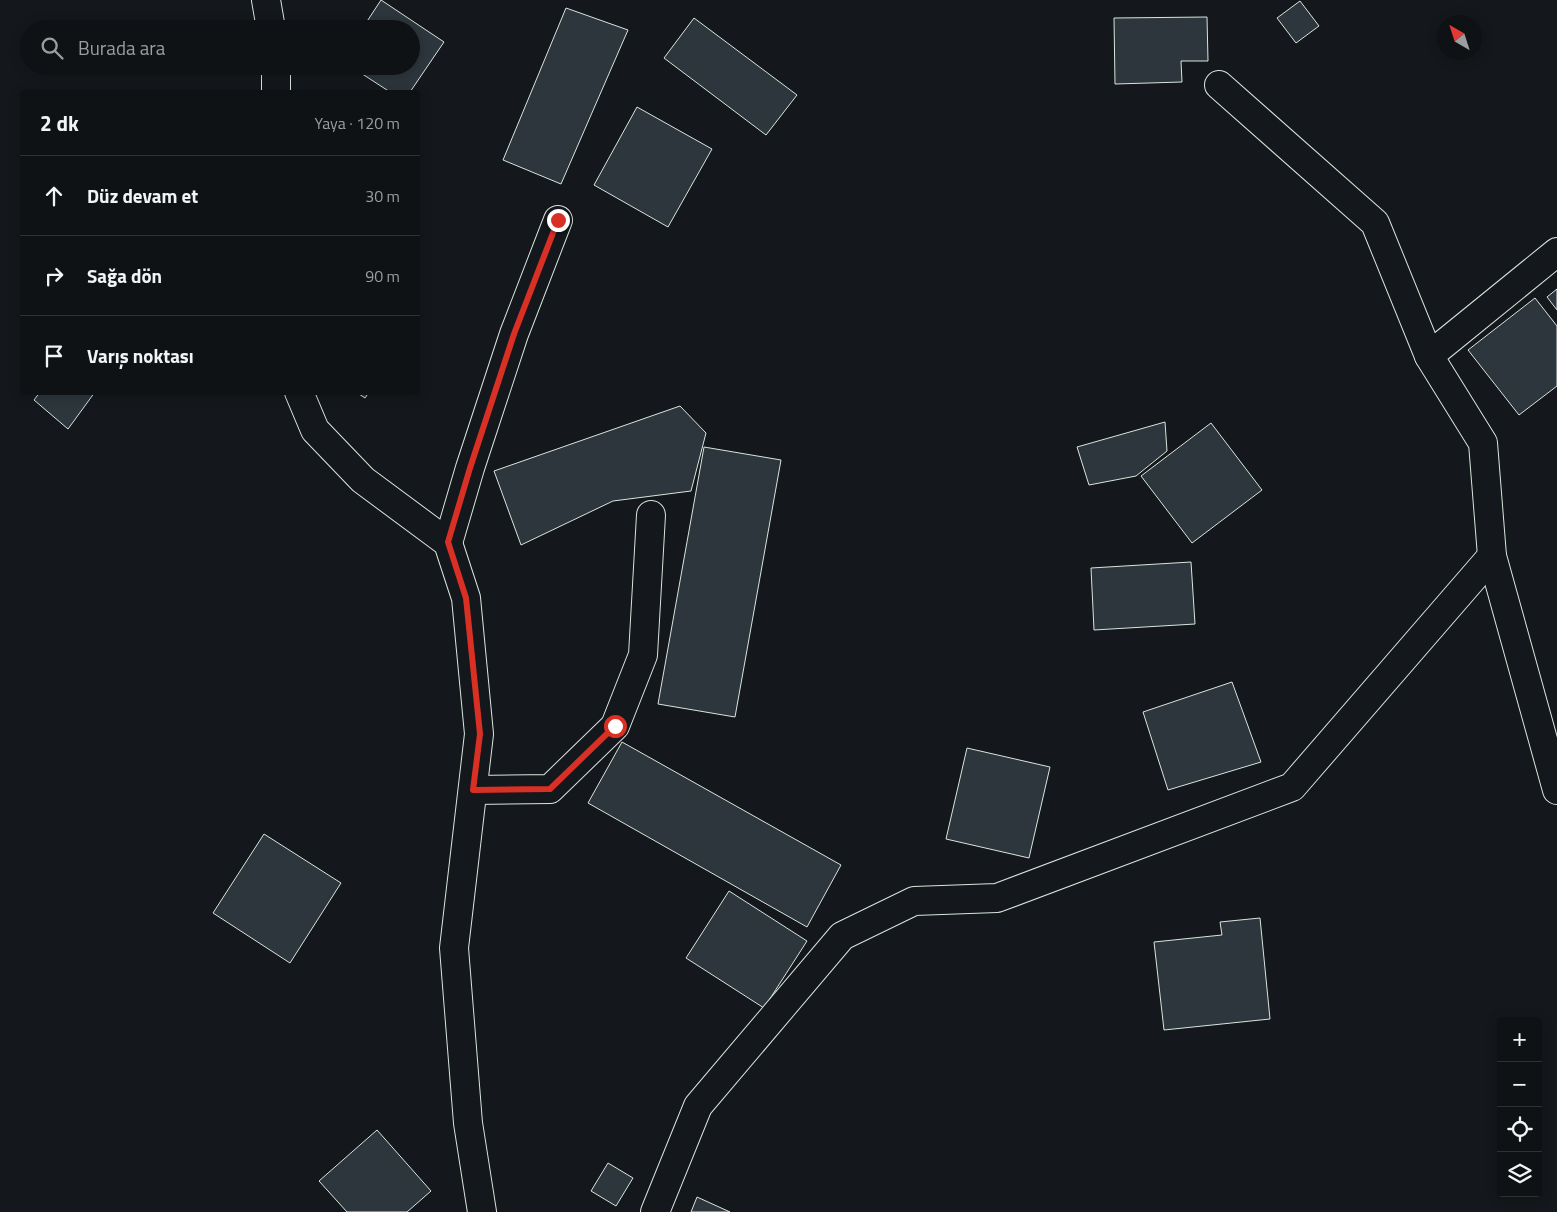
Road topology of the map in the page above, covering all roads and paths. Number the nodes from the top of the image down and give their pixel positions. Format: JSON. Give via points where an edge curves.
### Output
{"nodes":[{"id":1,"x":266,"y":0,"type":"edge"},
{"id":2,"x":269,"y":20,"type":"edge"},
{"id":3,"x":276,"y":75,"type":"edge"},
{"id":4,"x":1219,"y":85,"type":"dead end"},
{"id":5,"x":276,"y":90,"type":"edge"},
{"id":6,"x":558,"y":220,"type":"dead end"},
{"id":7,"x":1557,"y":252,"type":"edge"},
{"id":8,"x":1429,"y":356,"type":"junction"},
{"id":9,"x":300,"y":395,"type":"edge"},
{"id":10,"x":652,"y":515,"type":"dead end"},
{"id":11,"x":448,"y":542,"type":"junction"},
{"id":12,"x":1492,"y":556,"type":"junction"},
{"id":13,"x":473,"y":790,"type":"junction"},
{"id":14,"x":1557,"y":790,"type":"edge"},
{"id":15,"x":482,"y":1212,"type":"edge"},
{"id":16,"x":655,"y":1212,"type":"edge"}],
"edges":[{"from":1,"to":2,"type":"street"},
{"from":3,"to":5,"type":"street"},
{"from":4,"to":8,"type":"street","via":[[1375,223]]},
{"from":6,"to":11,"type":"street","via":[[514,334]]},
{"from":7,"to":8,"type":"street"},
{"from":8,"to":12,"type":"street","via":[[1483,443]]},
{"from":9,"to":11,"type":"street","via":[[315,430],[363,480]]},
{"from":10,"to":13,"type":"street","via":[[643,655],[615,726],[550,789]]},
{"from":11,"to":13,"type":"street","via":[[466,598],[480,734]]},
{"from":12,"to":14,"type":"street"},
{"from":12,"to":16,"type":"street","via":[[1292,787],[997,898],[914,901],[842,936],[698,1106]]},
{"from":13,"to":15,"type":"street","via":[[454,948],[468,1123]]}]}
